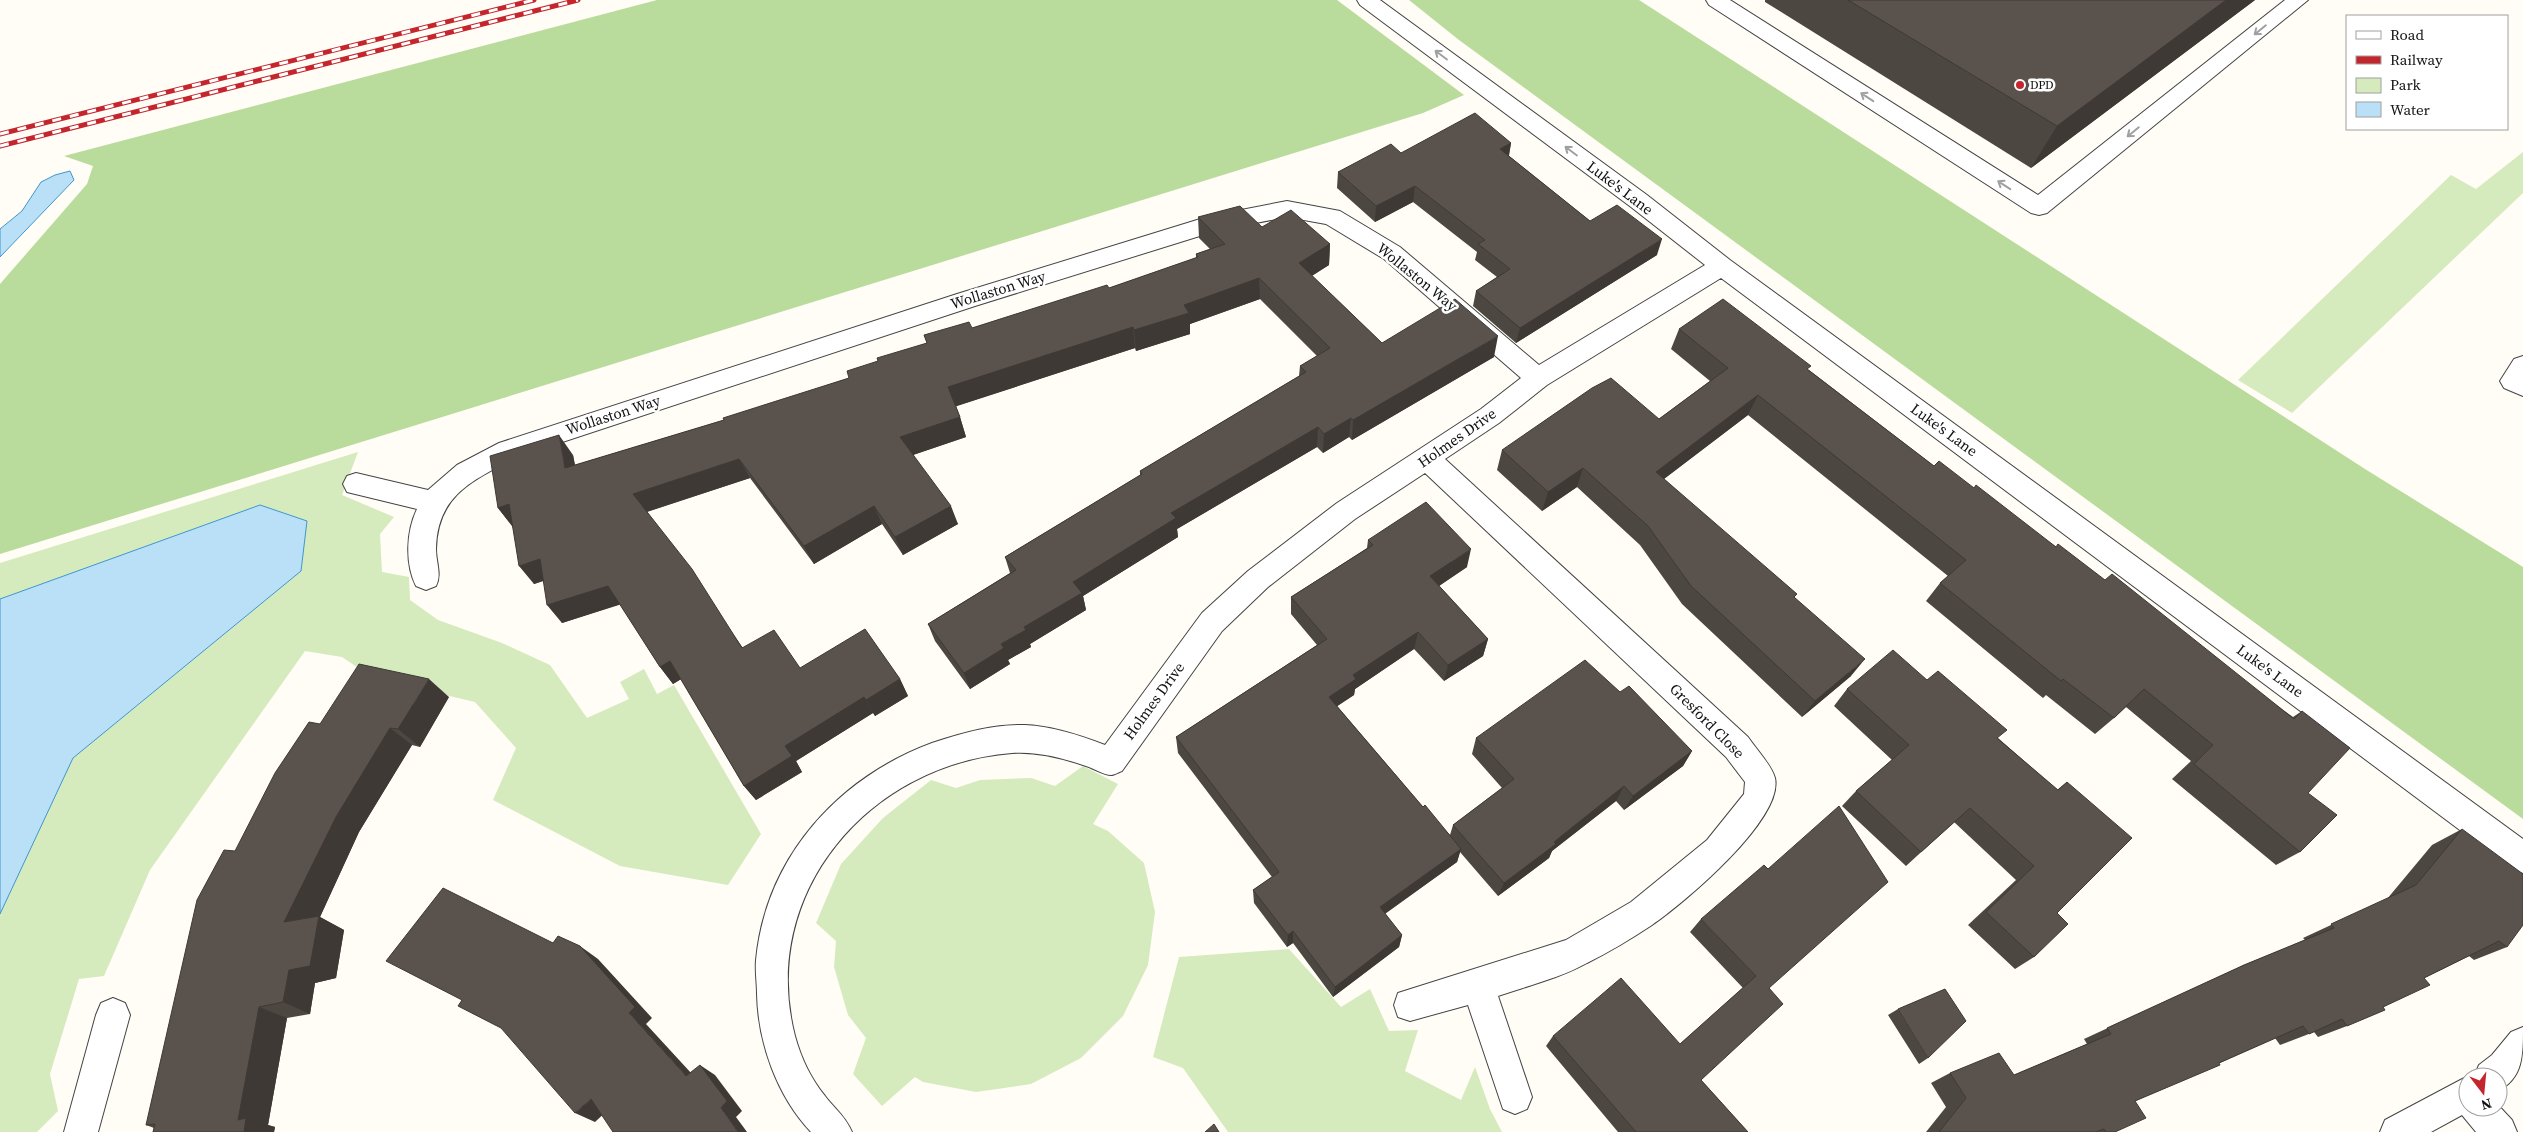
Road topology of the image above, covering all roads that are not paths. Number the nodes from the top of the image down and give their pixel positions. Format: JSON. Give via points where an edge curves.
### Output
{"nodes":[{"id":1,"x":1367,"y":0,"type":"edge"},
{"id":2,"x":1716,"y":0,"type":"edge"},
{"id":3,"x":2298,"y":0,"type":"edge"},
{"id":4,"x":1722,"y":266,"type":"junction"},
{"id":5,"x":2523,"y":366,"type":"edge"},
{"id":6,"x":1538,"y":378,"type":"junction"},
{"id":7,"x":2523,"y":386,"type":"edge"},
{"id":8,"x":1427,"y":459,"type":"junction"},
{"id":9,"x":356,"y":484,"type":"dead end"},
{"id":10,"x":433,"y":502,"type":"junction"},
{"id":11,"x":426,"y":578,"type":"dead end"},
{"id":12,"x":2523,"y":858,"type":"edge"},
{"id":13,"x":1478,"y":986,"type":"junction"},
{"id":14,"x":1410,"y":1005,"type":"dead end"},
{"id":15,"x":113,"y":1014,"type":"dead end"},
{"id":16,"x":2523,"y":1044,"type":"edge"},
{"id":17,"x":2504,"y":1067,"type":"edge"},
{"id":18,"x":1515,"y":1097,"type":"dead end"},
{"id":19,"x":2458,"y":1102,"type":"edge"},
{"id":20,"x":2489,"y":1117,"type":"edge"},
{"id":21,"x":81,"y":1132,"type":"edge"},
{"id":22,"x":835,"y":1132,"type":"edge"},
{"id":23,"x":2397,"y":1132,"type":"edge"},
{"id":24,"x":2500,"y":1132,"type":"edge"}],
"edges":[{"from":4,"to":1,"type":"street","name":"Luke's Lane","one_way":true},
{"from":3,"to":2,"type":"street","one_way":true,"via":[[2039,207]]},
{"from":4,"to":6,"type":"street","name":"Holmes Drive"},
{"from":4,"to":12,"type":"street","name":"Luke's Lane"},
{"from":5,"to":7,"type":"street","via":[[2513,381]]},
{"from":6,"to":8,"type":"street","name":"Holmes Drive"},
{"from":6,"to":10,"type":"street","name":"Wollaston Way","via":[[1392,253],[1332,217],[1287,209],[1218,222],[966,300],[508,450],[455,481]]},
{"from":8,"to":13,"type":"street","name":"Gresford Close","via":[[1737,747],[1760,779],[1759,799],[1718,850],[1642,913],[1574,953]]},
{"from":8,"to":22,"type":"street","name":"Holmes Drive","via":[[1346,511],[1258,579],[1212,622],[1111,760],[1055,744],[1014,739],[978,743],[915,763],[884,780],[827,830],[806,858],[779,918],[772,957],[771,991],[777,1032],[790,1069],[811,1106]]},
{"from":9,"to":10,"type":"street"},
{"from":10,"to":11,"type":"street","name":"Wollaston Way","via":[[423,522],[421,544]]},
{"from":13,"to":14,"type":"street","name":"Gresford Close"},
{"from":13,"to":18,"type":"street"},
{"from":15,"to":21,"type":"street"},
{"from":16,"to":17,"type":"street"},
{"from":19,"to":23,"type":"street"},
{"from":20,"to":24,"type":"street"}]}
